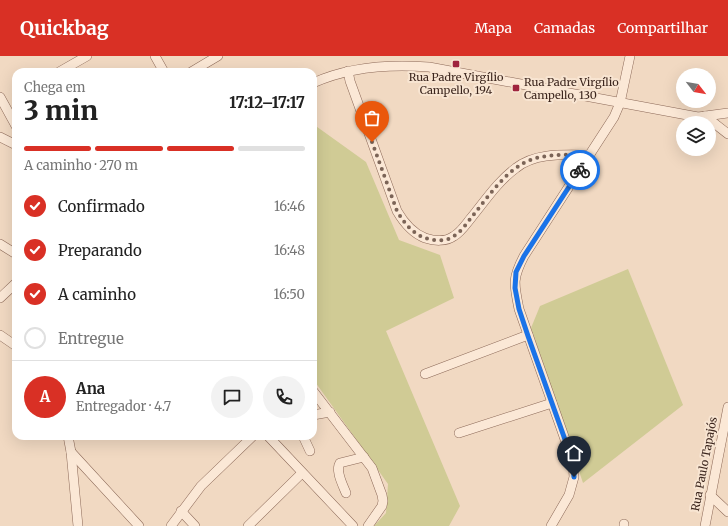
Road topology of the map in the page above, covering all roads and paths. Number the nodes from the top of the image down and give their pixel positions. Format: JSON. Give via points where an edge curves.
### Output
{"nodes":[{"id":1,"x":87,"y":56,"type":"edge"},
{"id":2,"x":155,"y":56,"type":"edge"},
{"id":3,"x":218,"y":56,"type":"edge"},
{"id":4,"x":630,"y":56,"type":"edge"},
{"id":5,"x":66,"y":68,"type":"edge"},
{"id":6,"x":162,"y":68,"type":"edge"},
{"id":7,"x":198,"y":68,"type":"edge"},
{"id":8,"x":348,"y":71,"type":"junction"},
{"id":9,"x":317,"y":81,"type":"edge"},
{"id":10,"x":0,"y":97,"type":"edge"},
{"id":11,"x":620,"y":103,"type":"junction"},
{"id":12,"x":728,"y":113,"type":"edge"},
{"id":13,"x":692,"y":116,"type":"edge"},
{"id":14,"x":704,"y":116,"type":"edge"},
{"id":15,"x":12,"y":119,"type":"edge"},
{"id":16,"x":716,"y":125,"type":"edge"},
{"id":17,"x":728,"y":134,"type":"edge"},
{"id":18,"x":0,"y":137,"type":"edge"},
{"id":19,"x":12,"y":143,"type":"edge"},
{"id":20,"x":590,"y":155,"type":"junction"},
{"id":21,"x":0,"y":244,"type":"edge"},
{"id":22,"x":12,"y":252,"type":"edge"},
{"id":23,"x":12,"y":287,"type":"edge"},
{"id":24,"x":0,"y":298,"type":"edge"},
{"id":25,"x":0,"y":335,"type":"edge"},
{"id":26,"x":528,"y":336,"type":"junction"},
{"id":27,"x":12,"y":343,"type":"edge"},
{"id":28,"x":424,"y":374,"type":"dead end"},
{"id":29,"x":317,"y":396,"type":"edge"},
{"id":30,"x":319,"y":399,"type":"junction"},
{"id":31,"x":317,"y":402,"type":"edge"},
{"id":32,"x":552,"y":403,"type":"junction"},
{"id":33,"x":728,"y":407,"type":"edge"},
{"id":34,"x":330,"y":412,"type":"junction"},
{"id":35,"x":317,"y":414,"type":"edge"},
{"id":36,"x":727,"y":419,"type":"edge"},
{"id":37,"x":459,"y":433,"type":"dead end"},
{"id":38,"x":69,"y":440,"type":"edge"},
{"id":39,"x":249,"y":440,"type":"edge"},
{"id":40,"x":272,"y":440,"type":"edge"},
{"id":41,"x":305,"y":440,"type":"edge"},
{"id":42,"x":310,"y":451,"type":"dead end"},
{"id":43,"x":71,"y":452,"type":"junction"},
{"id":44,"x":364,"y":457,"type":"junction"},
{"id":45,"x":302,"y":473,"type":"junction"},
{"id":46,"x":346,"y":493,"type":"dead end"},
{"id":47,"x":710,"y":494,"type":"junction"},
{"id":48,"x":181,"y":511,"type":"junction"},
{"id":49,"x":728,"y":512,"type":"edge"},
{"id":50,"x":350,"y":525,"type":"edge"},
{"id":51,"x":78,"y":526,"type":"edge"},
{"id":52,"x":139,"y":526,"type":"edge"},
{"id":53,"x":171,"y":526,"type":"edge"},
{"id":54,"x":195,"y":526,"type":"edge"},
{"id":55,"x":248,"y":526,"type":"edge"},
{"id":56,"x":368,"y":526,"type":"edge"},
{"id":57,"x":551,"y":526,"type":"edge"},
{"id":58,"x":705,"y":526,"type":"edge"}],
"edges":[{"from":1,"to":5,"type":"street"},
{"from":2,"to":6,"type":"street"},
{"from":3,"to":7,"type":"street"},
{"from":4,"to":11,"type":"street"},
{"from":8,"to":9,"type":"street"},
{"from":8,"to":11,"type":"street","via":[[367,67],[406,65],[429,67]]},
{"from":8,"to":20,"type":"street","via":[[397,211],[408,226],[426,238],[446,240],[454,236],[516,167],[545,156]]},
{"from":10,"to":15,"type":"street"},
{"from":11,"to":13,"type":"street"},
{"from":11,"to":20,"type":"street"},
{"from":12,"to":14,"type":"street"},
{"from":16,"to":17,"type":"street"},
{"from":18,"to":19,"type":"street"},
{"from":20,"to":26,"type":"street","via":[[516,272],[515,288]]},
{"from":21,"to":22,"type":"street"},
{"from":23,"to":24,"type":"street"},
{"from":25,"to":27,"type":"street"},
{"from":26,"to":28,"type":"street"},
{"from":26,"to":32,"type":"street"},
{"from":29,"to":30,"type":"street"},
{"from":30,"to":31,"type":"street"},
{"from":30,"to":34,"type":"street"},
{"from":32,"to":37,"type":"street"},
{"from":32,"to":57,"type":"street","via":[[573,462],[574,477],[569,495]]},
{"from":33,"to":36,"type":"street","name":"Rua Paulo Tapajós"},
{"from":34,"to":35,"type":"street"},
{"from":34,"to":44,"type":"street"},
{"from":36,"to":47,"type":"street","name":"Rua Paulo Tapajós"},
{"from":38,"to":43,"type":"street"},
{"from":39,"to":48,"type":"street","via":[[201,486]]},
{"from":40,"to":45,"type":"street"},
{"from":41,"to":42,"type":"street"},
{"from":43,"to":51,"type":"street"},
{"from":43,"to":52,"type":"street"},
{"from":44,"to":46,"type":"street","via":[[338,465]]},
{"from":44,"to":56,"type":"street","via":[[372,468],[383,501]]},
{"from":45,"to":50,"type":"street"},
{"from":45,"to":55,"type":"street"},
{"from":47,"to":49,"type":"street"},
{"from":47,"to":58,"type":"street","name":"Rua Paulo Tapajós"},
{"from":48,"to":53,"type":"street"},
{"from":48,"to":54,"type":"street"}]}
